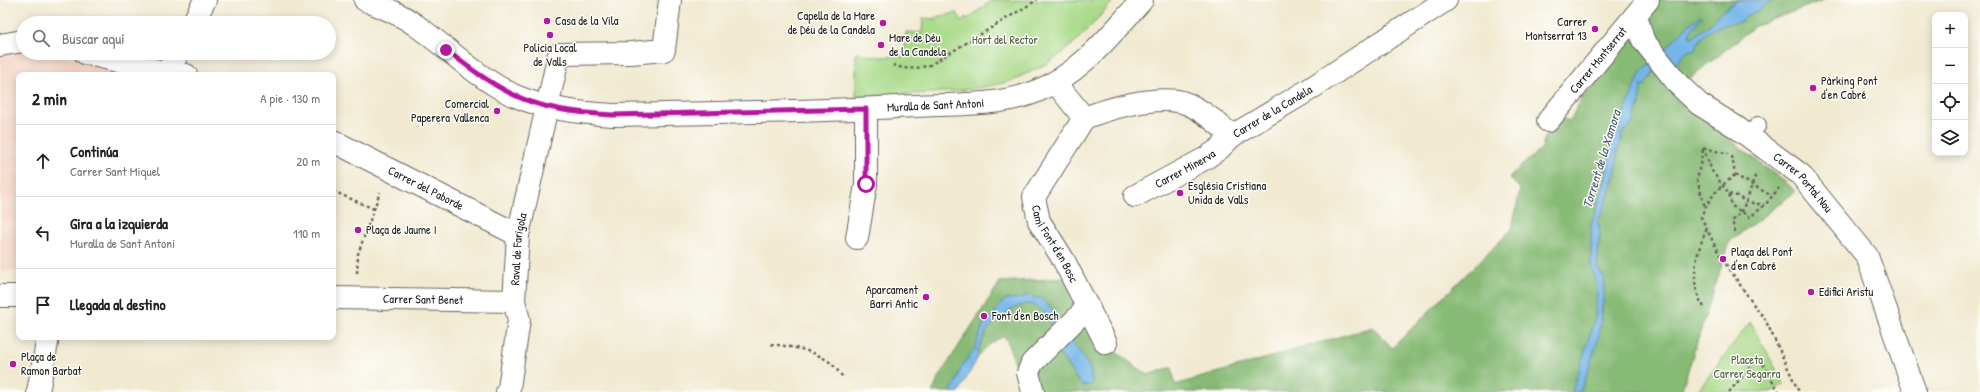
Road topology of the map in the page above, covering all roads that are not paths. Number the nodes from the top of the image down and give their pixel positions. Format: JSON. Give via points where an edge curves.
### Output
{"nodes":[{"id":1,"x":205,"y":0,"type":"edge"},
{"id":2,"x":365,"y":0,"type":"edge"},
{"id":3,"x":670,"y":0,"type":"edge"},
{"id":4,"x":1142,"y":0,"type":"edge"},
{"id":5,"x":1446,"y":0,"type":"edge"},
{"id":6,"x":1644,"y":8,"type":"edge"},
{"id":7,"x":197,"y":16,"type":"edge"},
{"id":8,"x":16,"y":42,"type":"edge"},
{"id":9,"x":0,"y":44,"type":"edge"},
{"id":10,"x":114,"y":60,"type":"edge"},
{"id":11,"x":176,"y":60,"type":"edge"},
{"id":12,"x":165,"y":72,"type":"edge"},
{"id":13,"x":173,"y":72,"type":"edge"},
{"id":14,"x":1055,"y":82,"type":"junction"},
{"id":15,"x":546,"y":107,"type":"junction"},
{"id":16,"x":866,"y":109,"type":"junction"},
{"id":17,"x":1084,"y":118,"type":"junction"},
{"id":18,"x":1548,"y":121,"type":"dead end"},
{"id":19,"x":1232,"y":136,"type":"junction"},
{"id":20,"x":336,"y":143,"type":"edge"},
{"id":21,"x":1135,"y":196,"type":"dead end"},
{"id":22,"x":518,"y":235,"type":"junction"},
{"id":23,"x":857,"y":238,"type":"dead end"},
{"id":24,"x":0,"y":296,"type":"edge"},
{"id":25,"x":16,"y":296,"type":"edge"},
{"id":26,"x":336,"y":298,"type":"edge"},
{"id":27,"x":514,"y":301,"type":"junction"},
{"id":28,"x":1086,"y":310,"type":"junction"},
{"id":29,"x":47,"y":340,"type":"edge"},
{"id":30,"x":1106,"y":343,"type":"dead end"},
{"id":31,"x":1912,"y":391,"type":"edge"},
{"id":32,"x":38,"y":392,"type":"edge"},
{"id":33,"x":507,"y":392,"type":"edge"},
{"id":34,"x":1033,"y":392,"type":"edge"}],
"edges":[{"from":1,"to":7,"type":"street"},
{"from":2,"to":15,"type":"street","name":"Muralla de Sant Antoni","via":[[414,24],[479,74],[512,94]]},
{"from":3,"to":15,"type":"street","name":"Raval de Farigola","via":[[664,50],[559,54]]},
{"from":4,"to":14,"type":"street","name":"Muralla de Sant Antoni","via":[[1084,63]]},
{"from":5,"to":19,"type":"street","name":"Carrer de la Candela","via":[[1307,91]]},
{"from":6,"to":18,"type":"street","name":"Carrer Montserrat"},
{"from":6,"to":31,"type":"street","name":"Carrer Portal Nou","via":[[1643,40],[1678,85],[1718,117],[1754,131],[1800,174],[1867,256]]},
{"from":8,"to":9,"type":"street"},
{"from":10,"to":12,"type":"street"},
{"from":11,"to":13,"type":"street"},
{"from":14,"to":16,"type":"street","name":"Muralla de Sant Antoni","via":[[1035,92],[982,102]]},
{"from":14,"to":17,"type":"street"},
{"from":15,"to":16,"type":"street","name":"Muralla de Sant Antoni","via":[[574,113],[613,115]]},
{"from":15,"to":22,"type":"street","name":"Raval de Farigola"},
{"from":16,"to":23,"type":"street","via":[[866,184]]},
{"from":17,"to":19,"type":"street","name":"Carrer de la Candela","via":[[1109,109],[1142,103],[1179,101],[1212,118]]},
{"from":17,"to":28,"type":"street","name":"Camí Font d'en Bosc","via":[[1034,197],[1039,221],[1063,259]]},
{"from":19,"to":21,"type":"street","name":"Carrer Minerva","via":[[1220,149],[1206,158]]},
{"from":20,"to":22,"type":"street","name":"Carrer del Paborde"},
{"from":22,"to":27,"type":"street","name":"Raval de Farigola"},
{"from":24,"to":25,"type":"street"},
{"from":26,"to":27,"type":"street","name":"Carrer Sant Benet"},
{"from":27,"to":33,"type":"street","name":"Raval de Farigola","via":[[519,320]]},
{"from":28,"to":30,"type":"street","name":"Camí Font d'en Bosc"},
{"from":28,"to":34,"type":"street","via":[[1032,363],[1028,372]]},
{"from":29,"to":32,"type":"street"}]}
